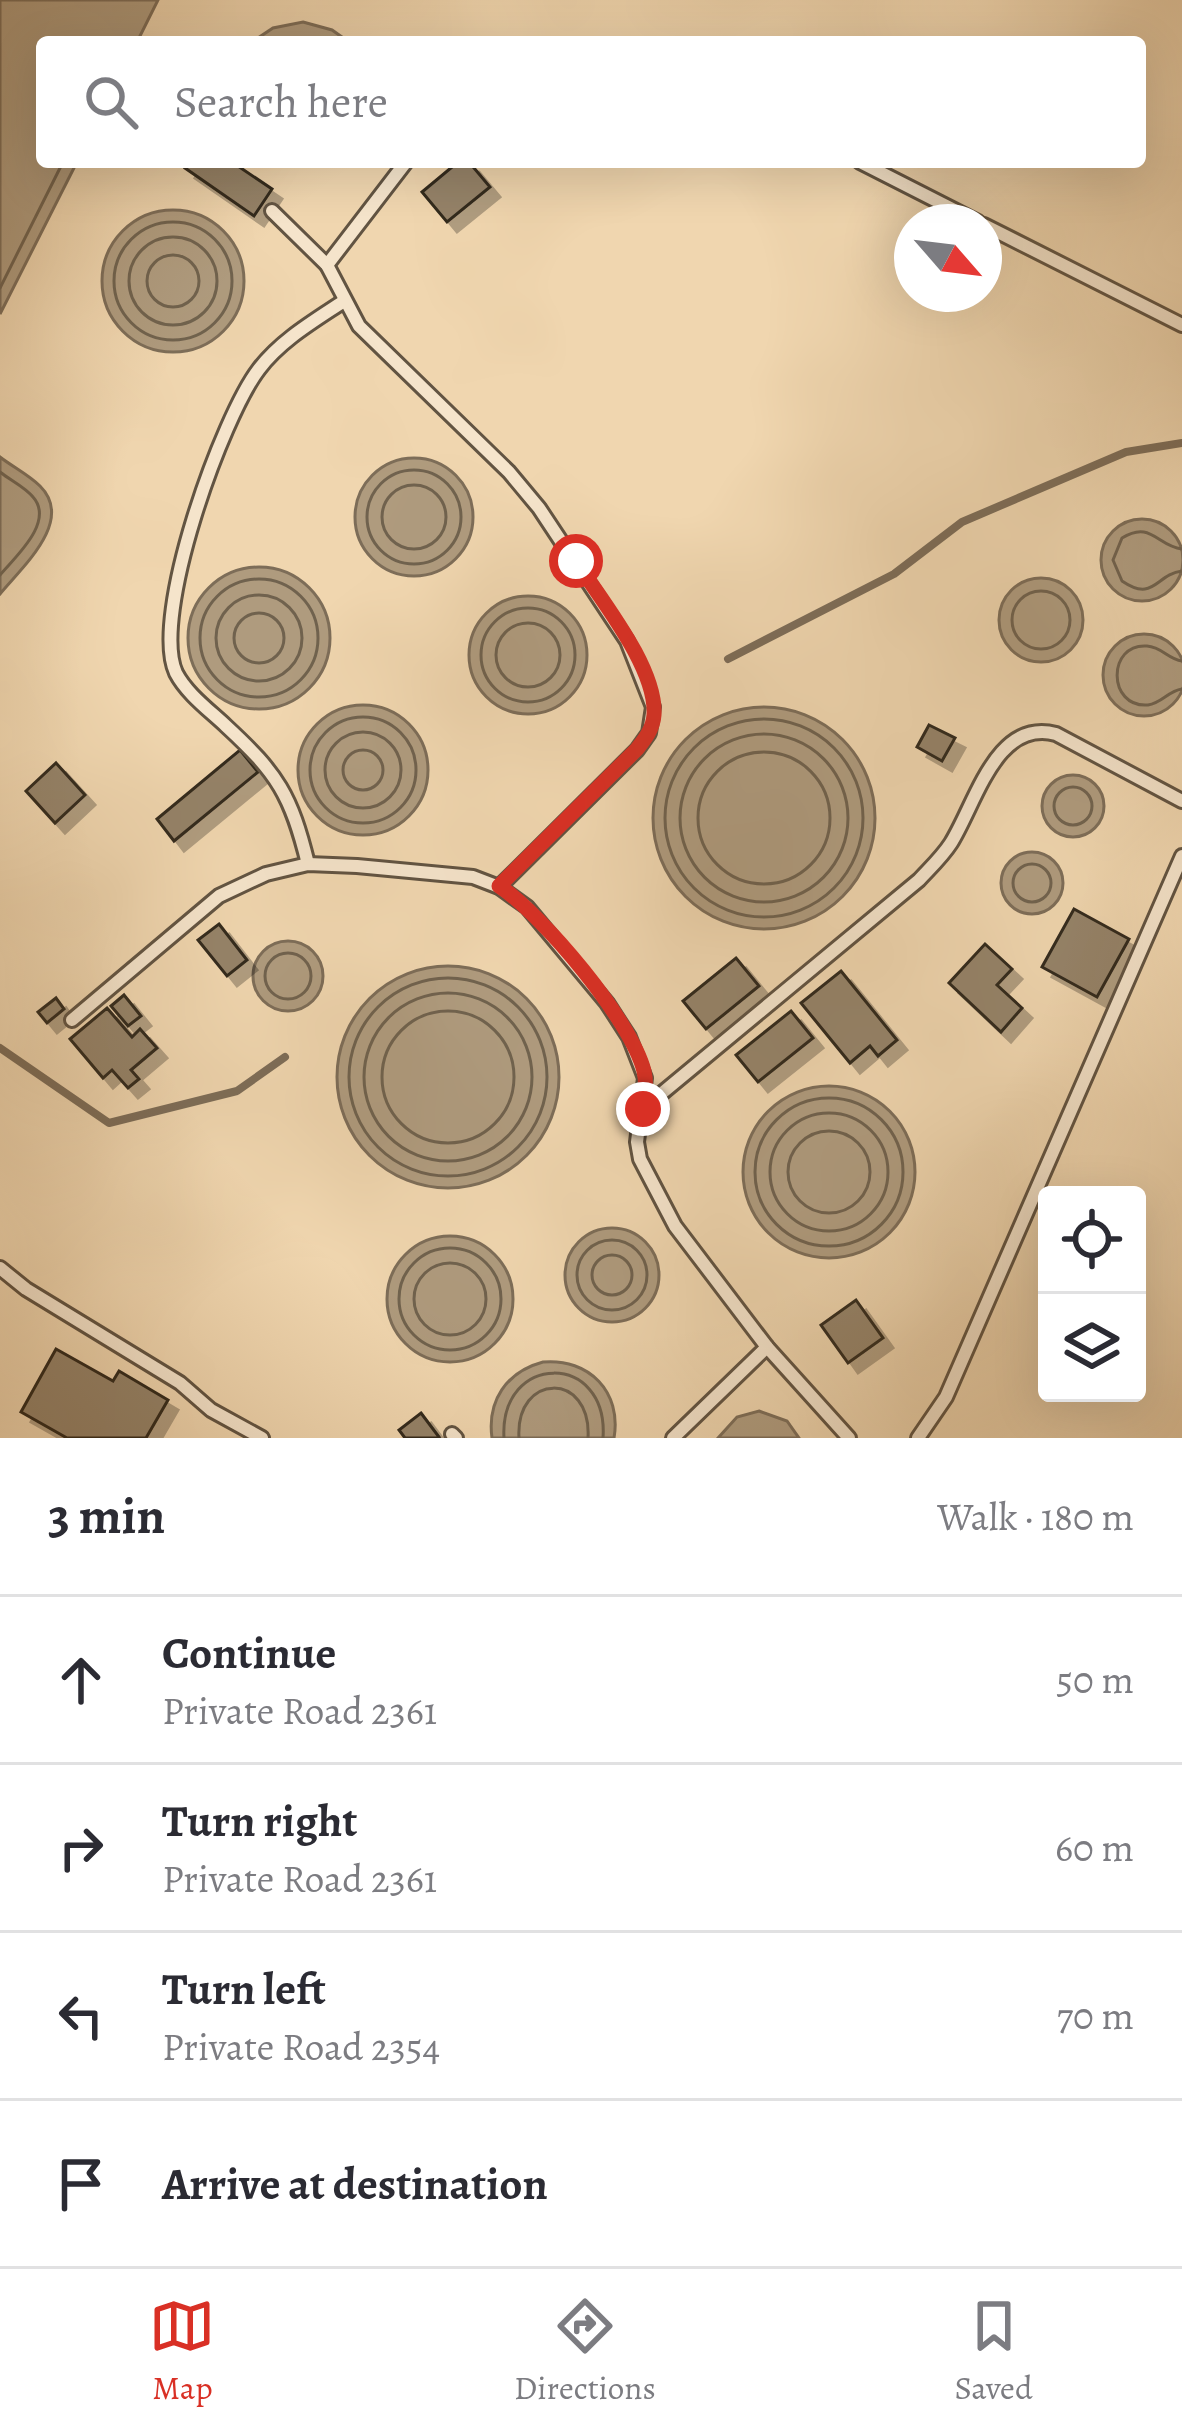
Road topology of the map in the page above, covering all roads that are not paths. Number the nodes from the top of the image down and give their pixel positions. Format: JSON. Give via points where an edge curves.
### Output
{"nodes":[{"id":1,"x":401,"y":168,"type":"edge"},
{"id":2,"x":872,"y":168,"type":"edge"},
{"id":3,"x":942,"y":204,"type":"edge"},
{"id":4,"x":272,"y":211,"type":"dead end"},
{"id":5,"x":1002,"y":235,"type":"edge"},
{"id":6,"x":327,"y":265,"type":"junction"},
{"id":7,"x":344,"y":301,"type":"junction"},
{"id":8,"x":1182,"y":325,"type":"edge"},
{"id":9,"x":1182,"y":801,"type":"edge"},
{"id":10,"x":1182,"y":856,"type":"edge"},
{"id":11,"x":308,"y":864,"type":"junction"},
{"id":12,"x":499,"y":886,"type":"junction"},
{"id":13,"x":72,"y":1020,"type":"dead end"},
{"id":14,"x":643,"y":1109,"type":"junction"},
{"id":15,"x":0,"y":1268,"type":"edge"},
{"id":16,"x":767,"y":1347,"type":"junction"},
{"id":17,"x":262,"y":1438,"type":"edge"},
{"id":18,"x":673,"y":1438,"type":"edge"},
{"id":19,"x":849,"y":1438,"type":"edge"},
{"id":20,"x":918,"y":1438,"type":"edge"}],
"edges":[{"from":1,"to":6,"type":"lane"},
{"from":2,"to":3,"type":"lane"},
{"from":4,"to":6,"type":"lane"},
{"from":5,"to":8,"type":"lane"},
{"from":6,"to":7,"type":"lane"},
{"from":7,"to":11,"type":"lane","via":[[285,342],[243,395],[184,550],[170,638],[183,684],[277,779]]},
{"from":7,"to":12,"type":"lane","via":[[358,326],[539,508],[627,640],[650,692],[654,716],[643,741]]},
{"from":9,"to":14,"type":"lane","via":[[1056,734],[1020,735],[919,880]]},
{"from":10,"to":20,"type":"lane","via":[[946,1397]]},
{"from":11,"to":12,"type":"lane"},
{"from":11,"to":13,"type":"lane","via":[[220,896]]},
{"from":12,"to":14,"type":"lane","via":[[527,908],[620,1021],[643,1068]]},
{"from":14,"to":16,"type":"lane","via":[[637,1142],[656,1195]]},
{"from":15,"to":17,"type":"lane"},
{"from":16,"to":18,"type":"lane"},
{"from":16,"to":19,"type":"lane"}]}
